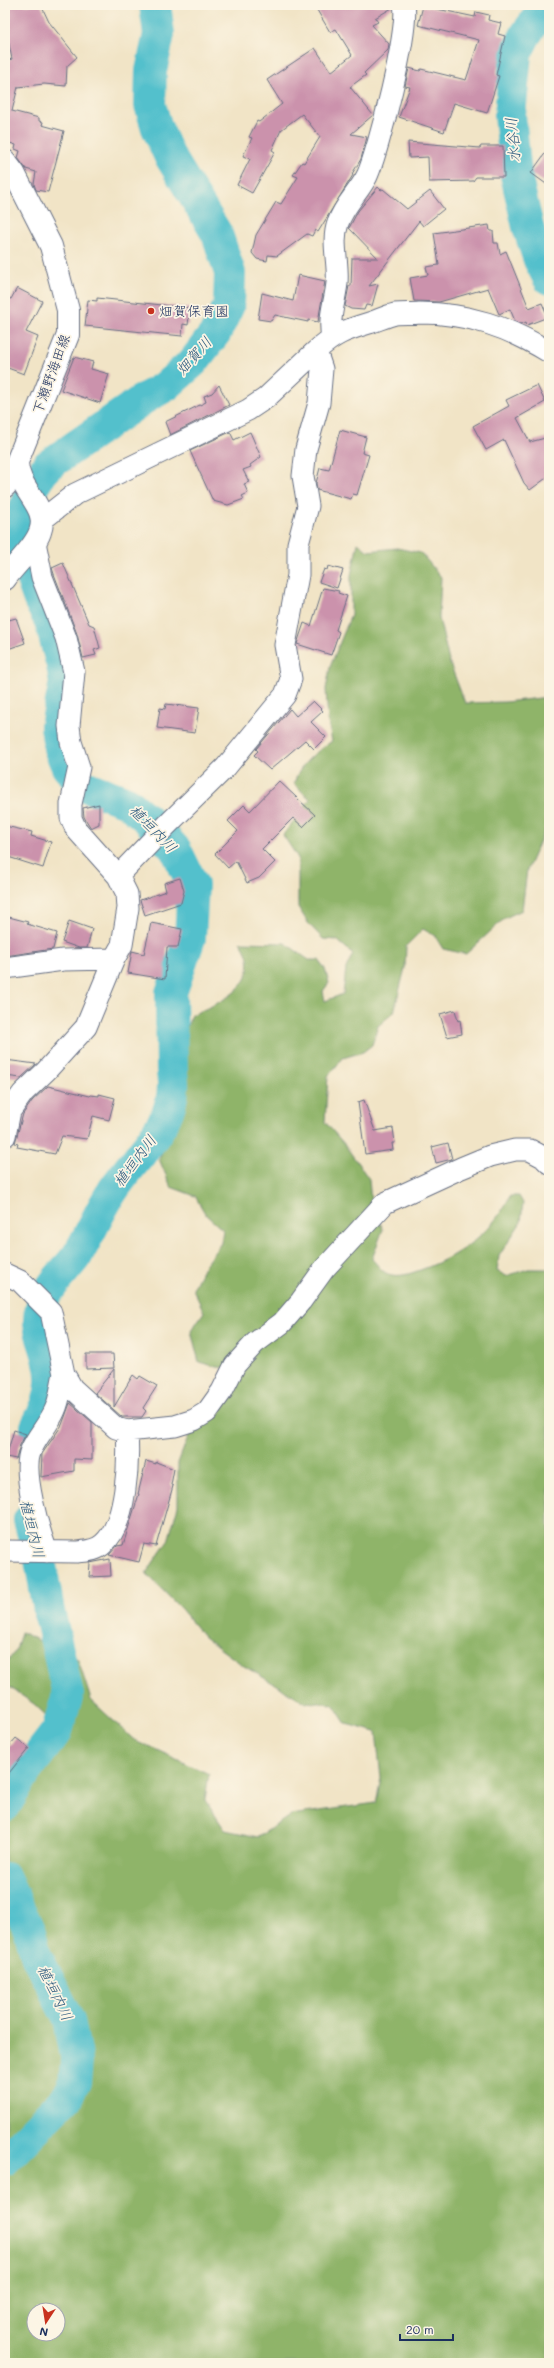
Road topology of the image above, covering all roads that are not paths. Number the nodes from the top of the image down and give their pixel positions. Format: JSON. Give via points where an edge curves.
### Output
{"nodes":[{"id":1,"x":404,"y":5,"type":"edge"},
{"id":2,"x":5,"y":161,"type":"edge"},
{"id":3,"x":332,"y":337,"type":"junction"},
{"id":4,"x":316,"y":351,"type":"junction"},
{"id":5,"x":549,"y":352,"type":"edge"},
{"id":6,"x":14,"y":481,"type":"edge"},
{"id":7,"x":40,"y":513,"type":"junction"},
{"id":8,"x":21,"y":558,"type":"edge"},
{"id":9,"x":118,"y":876,"type":"junction"},
{"id":10,"x":114,"y":959,"type":"junction"},
{"id":11,"x":5,"y":968,"type":"edge"},
{"id":12,"x":5,"y":1136,"type":"edge"},
{"id":13,"x":549,"y":1164,"type":"edge"},
{"id":14,"x":5,"y":1274,"type":"edge"},
{"id":15,"x":64,"y":1374,"type":"junction"},
{"id":16,"x":127,"y":1432,"type":"junction"},
{"id":17,"x":5,"y":1551,"type":"edge"},
{"id":18,"x":47,"y":1552,"type":"junction"}],
"edges":[{"from":1,"to":3,"type":"street","via":[[400,55],[372,164],[338,223],[334,247],[337,282],[329,324]]},
{"from":2,"to":6,"type":"main road","name":"下瀬野海田線","via":[[14,173],[51,246],[68,310],[68,335],[24,443]]},
{"from":3,"to":4,"type":"street"},
{"from":3,"to":5,"type":"street","via":[[397,314],[430,313],[484,321],[508,329]]},
{"from":4,"to":7,"type":"street","via":[[266,398],[248,410]]},
{"from":4,"to":9,"type":"street","via":[[322,369],[319,403],[306,449],[303,476],[308,506],[298,544],[298,576],[285,645],[291,679],[285,695],[226,767]]},
{"from":6,"to":7,"type":"main road","name":"下瀬野海田線"},
{"from":7,"to":8,"type":"main road","via":[[40,532]]},
{"from":8,"to":9,"type":"street","via":[[42,577],[66,638],[74,672],[69,726],[79,767],[71,804],[71,818],[80,834]]},
{"from":9,"to":10,"type":"street","via":[[127,894],[128,908],[122,945]]},
{"from":10,"to":11,"type":"street","via":[[63,960]]},
{"from":10,"to":12,"type":"street","via":[[86,1027],[23,1093],[10,1111]]},
{"from":13,"to":16,"type":"street","via":[[543,1157],[530,1150],[509,1152],[461,1168],[384,1203],[324,1268],[282,1323],[255,1343],[235,1365],[222,1391],[207,1412],[194,1420],[175,1426]]},
{"from":14,"to":15,"type":"street","via":[[20,1281],[50,1312]]},
{"from":15,"to":16,"type":"street","via":[[72,1388],[95,1410],[116,1428]]},
{"from":15,"to":18,"type":"street","via":[[56,1410],[30,1450],[28,1458],[29,1482],[40,1533]]},
{"from":16,"to":18,"type":"street","via":[[127,1478],[110,1537],[98,1548],[88,1551]]},
{"from":17,"to":18,"type":"street"}]}
